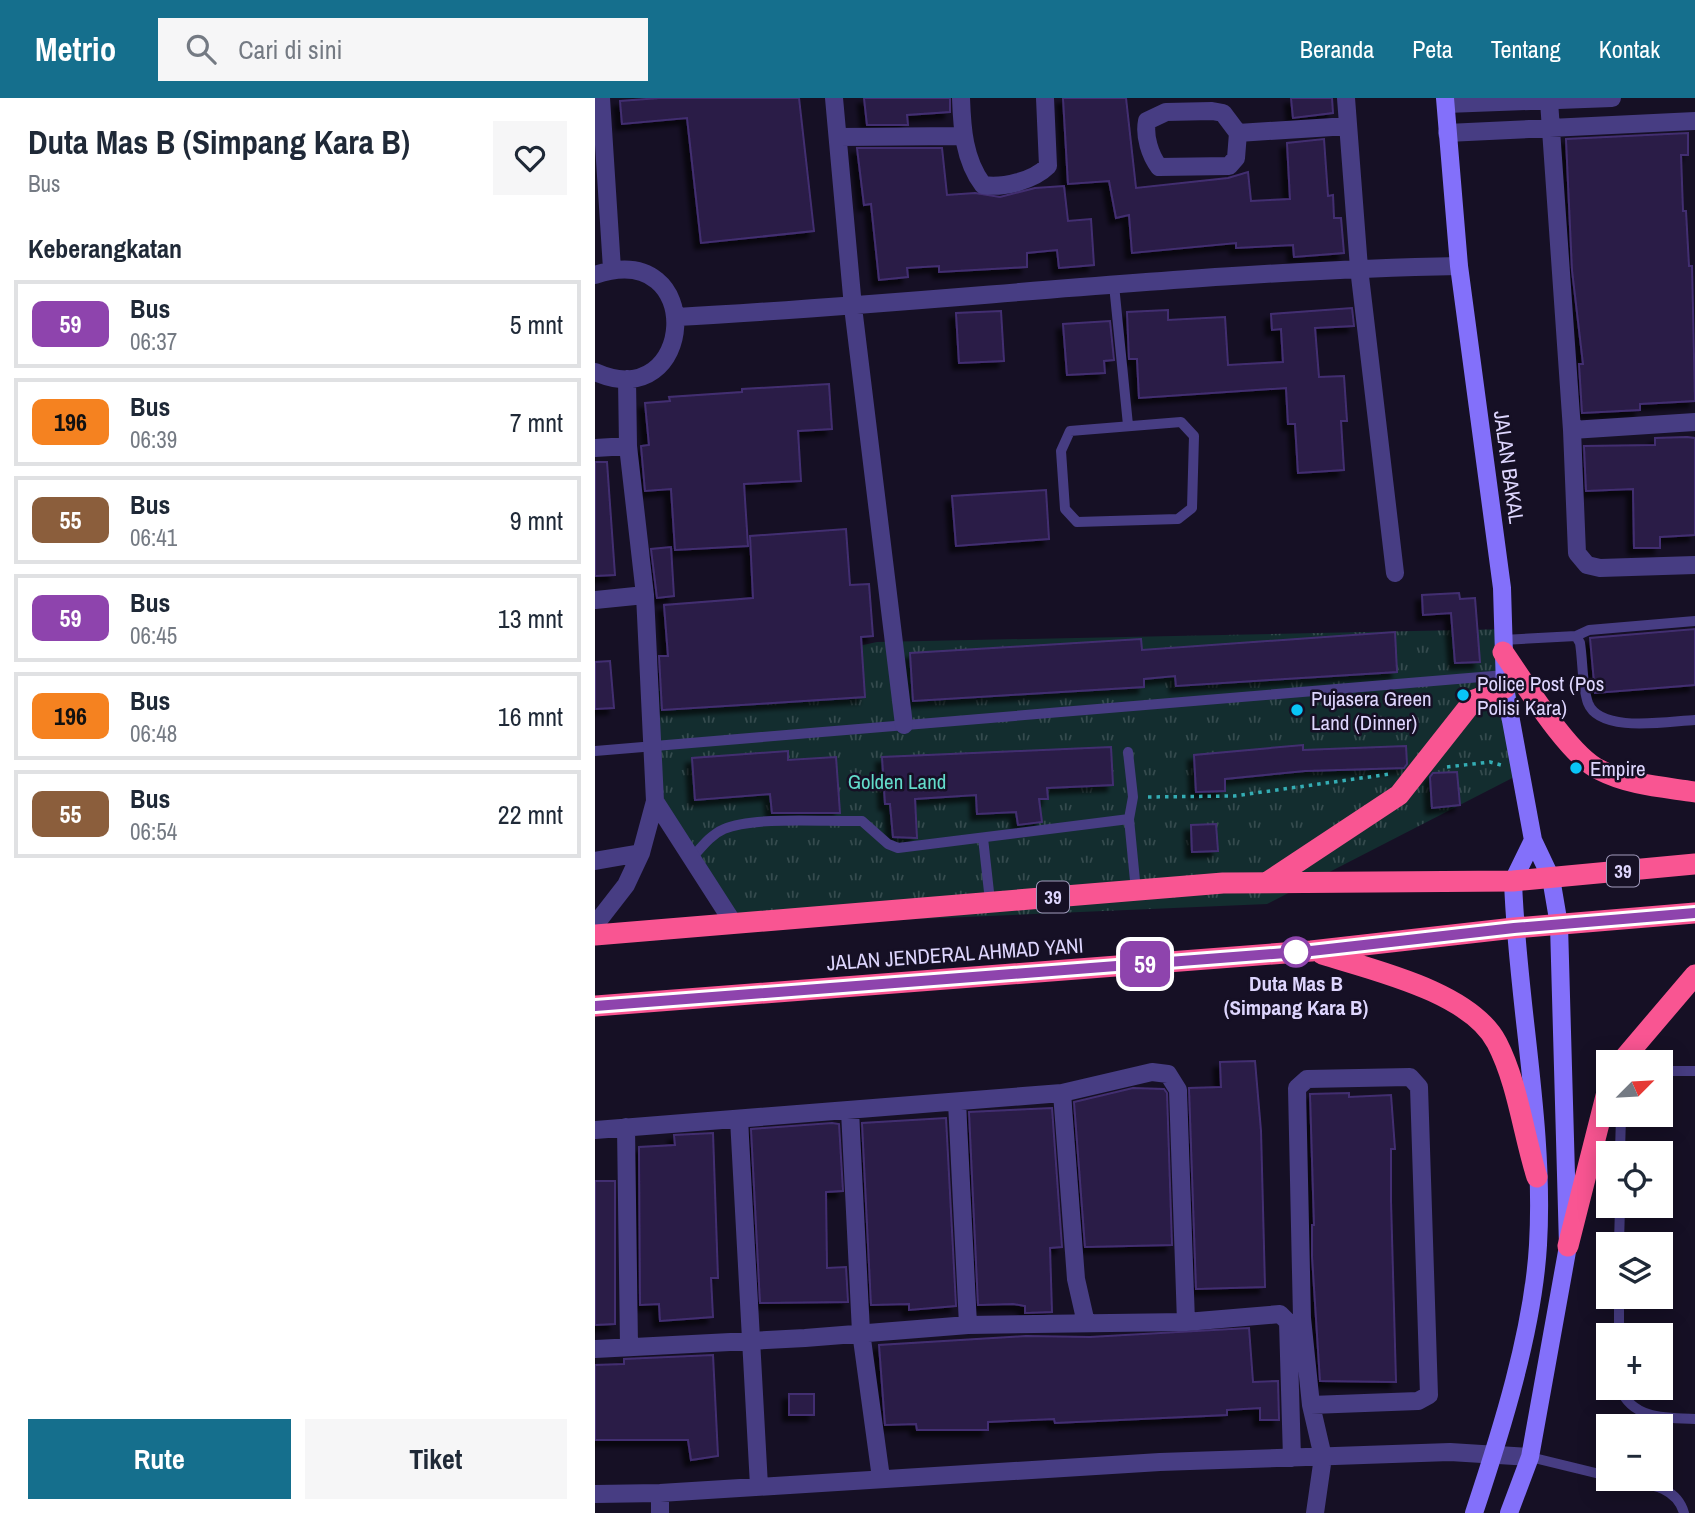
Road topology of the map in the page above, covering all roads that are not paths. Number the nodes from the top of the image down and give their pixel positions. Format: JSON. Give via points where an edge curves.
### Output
{"nodes":[{"id":1,"x":601,"y":98,"type":"edge"},
{"id":2,"x":834,"y":98,"type":"edge"},
{"id":3,"x":961,"y":98,"type":"edge"},
{"id":4,"x":1045,"y":98,"type":"edge"},
{"id":5,"x":1346,"y":98,"type":"edge"},
{"id":6,"x":1612,"y":98,"type":"edge"},
{"id":7,"x":1548,"y":100,"type":"edge"},
{"id":8,"x":1445,"y":101,"type":"edge"},
{"id":9,"x":1695,"y":121,"type":"edge"},
{"id":10,"x":1348,"y":126,"type":"junction"},
{"id":11,"x":1551,"y":130,"type":"junction"},
{"id":12,"x":1238,"y":133,"type":"junction"},
{"id":13,"x":1447,"y":133,"type":"junction"},
{"id":14,"x":962,"y":136,"type":"junction"},
{"id":15,"x":839,"y":137,"type":"junction"},
{"id":16,"x":1459,"y":266,"type":"junction"},
{"id":17,"x":1359,"y":268,"type":"junction"},
{"id":18,"x":613,"y":269,"type":"junction"},
{"id":19,"x":595,"y":275,"type":"edge"},
{"id":20,"x":1114,"y":285,"type":"junction"},
{"id":21,"x":853,"y":307,"type":"junction"},
{"id":22,"x":677,"y":317,"type":"junction"},
{"id":23,"x":595,"y":372,"type":"edge"},
{"id":24,"x":627,"y":379,"type":"junction"},
{"id":25,"x":1695,"y":422,"type":"edge"},
{"id":26,"x":1128,"y":425,"type":"junction"},
{"id":27,"x":1572,"y":430,"type":"junction"},
{"id":28,"x":628,"y":446,"type":"junction"},
{"id":29,"x":595,"y":448,"type":"edge"},
{"id":30,"x":1695,"y":565,"type":"edge"},
{"id":31,"x":1395,"y":573,"type":"dead end"},
{"id":32,"x":645,"y":595,"type":"junction"},
{"id":33,"x":595,"y":600,"type":"edge"},
{"id":34,"x":1695,"y":621,"type":"edge"},
{"id":35,"x":1576,"y":636,"type":"junction"},
{"id":36,"x":1503,"y":646,"type":"junction"},
{"id":37,"x":1505,"y":682,"type":"junction"},
{"id":38,"x":1695,"y":720,"type":"edge"},
{"id":39,"x":904,"y":725,"type":"junction"},
{"id":40,"x":655,"y":746,"type":"junction"},
{"id":41,"x":595,"y":751,"type":"edge"},
{"id":42,"x":1128,"y":752,"type":"dead end"},
{"id":43,"x":1695,"y":792,"type":"edge"},
{"id":44,"x":655,"y":801,"type":"junction"},
{"id":45,"x":1129,"y":819,"type":"junction"},
{"id":46,"x":983,"y":838,"type":"junction"},
{"id":47,"x":1533,"y":840,"type":"junction"},
{"id":48,"x":641,"y":853,"type":"junction"},
{"id":49,"x":691,"y":859,"type":"junction"},
{"id":50,"x":595,"y":861,"type":"edge"},
{"id":51,"x":1695,"y":864,"type":"edge"},
{"id":52,"x":1551,"y":878,"type":"junction"},
{"id":53,"x":1513,"y":881,"type":"junction"},
{"id":54,"x":1264,"y":884,"type":"junction"},
{"id":55,"x":1136,"y":891,"type":"junction"},
{"id":56,"x":990,"y":901,"type":"junction"},
{"id":57,"x":1695,"y":913,"type":"edge"},
{"id":58,"x":732,"y":921,"type":"junction"},
{"id":59,"x":595,"y":925,"type":"edge"},
{"id":60,"x":1559,"y":925,"type":"junction"},
{"id":61,"x":1514,"y":928,"type":"junction"},
{"id":62,"x":595,"y":935,"type":"edge"},
{"id":63,"x":1311,"y":951,"type":"junction"},
{"id":64,"x":1695,"y":975,"type":"edge"},
{"id":65,"x":595,"y":1006,"type":"edge"},
{"id":66,"x":1631,"y":1050,"type":"edge"},
{"id":67,"x":1673,"y":1071,"type":"edge"},
{"id":68,"x":1695,"y":1071,"type":"edge"},
{"id":69,"x":1062,"y":1093,"type":"junction"},
{"id":70,"x":957,"y":1102,"type":"junction"},
{"id":71,"x":850,"y":1111,"type":"junction"},
{"id":72,"x":739,"y":1119,"type":"junction"},
{"id":73,"x":626,"y":1127,"type":"junction"},
{"id":74,"x":1598,"y":1127,"type":"edge"},
{"id":75,"x":595,"y":1130,"type":"edge"},
{"id":76,"x":1537,"y":1177,"type":"junction"},
{"id":77,"x":1568,"y":1246,"type":"junction"},
{"id":78,"x":1185,"y":1322,"type":"junction"},
{"id":79,"x":1086,"y":1323,"type":"junction"},
{"id":80,"x":968,"y":1325,"type":"junction"},
{"id":81,"x":861,"y":1332,"type":"junction"},
{"id":82,"x":752,"y":1339,"type":"junction"},
{"id":83,"x":629,"y":1346,"type":"junction"},
{"id":84,"x":595,"y":1349,"type":"edge"},
{"id":85,"x":1624,"y":1400,"type":"edge"},
{"id":86,"x":1311,"y":1405,"type":"junction"},
{"id":87,"x":1695,"y":1419,"type":"edge"},
{"id":88,"x":1494,"y":1454,"type":"junction"},
{"id":89,"x":1323,"y":1457,"type":"junction"},
{"id":90,"x":1530,"y":1457,"type":"junction"},
{"id":91,"x":1292,"y":1458,"type":"junction"},
{"id":92,"x":1596,"y":1473,"type":"edge"},
{"id":93,"x":881,"y":1478,"type":"junction"},
{"id":94,"x":759,"y":1486,"type":"junction"},
{"id":95,"x":1668,"y":1491,"type":"edge"},
{"id":96,"x":660,"y":1493,"type":"junction"},
{"id":97,"x":595,"y":1494,"type":"edge"},
{"id":98,"x":660,"y":1513,"type":"edge"},
{"id":99,"x":1315,"y":1513,"type":"edge"},
{"id":100,"x":1474,"y":1513,"type":"edge"},
{"id":101,"x":1509,"y":1513,"type":"edge"},
{"id":102,"x":1684,"y":1513,"type":"edge"}],
"edges":[{"from":1,"to":18,"type":"street"},
{"from":2,"to":15,"type":"street"},
{"from":3,"to":14,"type":"street"},
{"from":4,"to":14,"type":"street","via":[[1050,158],[1040,174],[983,185]]},
{"from":5,"to":10,"type":"street"},
{"from":6,"to":7,"type":"street"},
{"from":7,"to":8,"type":"street"},
{"from":7,"to":11,"type":"street"},
{"from":8,"to":13,"type":"street","name":"JALAN BAKAL"},
{"from":9,"to":11,"type":"street"},
{"from":10,"to":12,"type":"street"},
{"from":10,"to":17,"type":"street"},
{"from":11,"to":13,"type":"street"},
{"from":11,"to":27,"type":"street"},
{"from":12,"to":12,"type":"street","via":[[1236,158],[1229,166],[1164,169],[1154,161],[1145,130],[1147,121],[1160,114],[1212,111],[1223,113]]},
{"from":13,"to":16,"type":"street","name":"JALAN BAKAL"},
{"from":14,"to":15,"type":"street"},
{"from":15,"to":21,"type":"street"},
{"from":16,"to":17,"type":"street"},
{"from":16,"to":36,"type":"street","name":"JALAN BAKAL","via":[[1502,588]]},
{"from":17,"to":20,"type":"street"},
{"from":17,"to":31,"type":"street"},
{"from":18,"to":19,"type":"street"},
{"from":18,"to":22,"type":"street","via":[[630,269],[655,280],[672,300]]},
{"from":20,"to":21,"type":"street"},
{"from":20,"to":26,"type":"lane"},
{"from":21,"to":22,"type":"street"},
{"from":21,"to":39,"type":"street"},
{"from":22,"to":24,"type":"street","via":[[673,343],[659,365]]},
{"from":23,"to":24,"type":"street"},
{"from":24,"to":28,"type":"street"},
{"from":25,"to":27,"type":"street"},
{"from":26,"to":26,"type":"lane","via":[[1070,431],[1065,439],[1061,451],[1065,509],[1077,522],[1178,519],[1192,509],[1195,436],[1188,426],[1181,422]]},
{"from":27,"to":30,"type":"street","via":[[1575,540],[1583,561],[1616,569]]},
{"from":28,"to":29,"type":"street"},
{"from":28,"to":32,"type":"street"},
{"from":32,"to":33,"type":"street"},
{"from":32,"to":40,"type":"street"},
{"from":34,"to":35,"type":"lane"},
{"from":35,"to":36,"type":"lane"},
{"from":35,"to":38,"type":"lane","via":[[1588,703],[1596,715],[1624,723]]},
{"from":36,"to":37,"type":"street","name":"JALAN BAKAL"},
{"from":36,"to":43,"type":"highway","via":[[1562,733],[1597,769],[1629,782]]},
{"from":37,"to":39,"type":"lane"},
{"from":37,"to":47,"type":"street","name":"JALAN BAKAL"},
{"from":37,"to":54,"type":"highway","via":[[1474,700],[1399,795]]},
{"from":39,"to":40,"type":"lane"},
{"from":40,"to":41,"type":"lane"},
{"from":40,"to":44,"type":"street"},
{"from":42,"to":45,"type":"lane","via":[[1133,797]]},
{"from":44,"to":48,"type":"street"},
{"from":44,"to":49,"type":"street"},
{"from":45,"to":46,"type":"lane"},
{"from":45,"to":55,"type":"lane"},
{"from":46,"to":49,"type":"lane","via":[[898,848],[862,821],[751,823],[715,834]]},
{"from":46,"to":56,"type":"lane"},
{"from":47,"to":52,"type":"street","name":"JALAN BAKAL"},
{"from":47,"to":53,"type":"street"},
{"from":48,"to":50,"type":"street"},
{"from":48,"to":59,"type":"street","via":[[626,885]]},
{"from":49,"to":58,"type":"street"},
{"from":51,"to":52,"type":"highway","number":"39"},
{"from":52,"to":53,"type":"highway","number":"39"},
{"from":52,"to":60,"type":"street","name":"JALAN BAKAL"},
{"from":53,"to":54,"type":"highway","number":"39"},
{"from":53,"to":61,"type":"street"},
{"from":54,"to":55,"type":"highway","number":"39"},
{"from":55,"to":56,"type":"highway","number":"39"},
{"from":56,"to":58,"type":"highway","number":"39"},
{"from":57,"to":60,"type":"highway","name":"JALAN JENDERAL AHMAD YANI"},
{"from":58,"to":62,"type":"highway","number":"39"},
{"from":60,"to":61,"type":"highway","name":"JALAN JENDERAL AHMAD YANI"},
{"from":60,"to":77,"type":"street","name":"JALAN BAKAL"},
{"from":61,"to":63,"type":"highway","name":"JALAN JENDERAL AHMAD YANI"},
{"from":61,"to":76,"type":"street"},
{"from":63,"to":65,"type":"highway","name":"JALAN JENDERAL AHMAD YANI"},
{"from":63,"to":76,"type":"highway","via":[[1431,991],[1473,1016],[1495,1040],[1510,1075]]},
{"from":64,"to":66,"type":"highway"},
{"from":67,"to":68,"type":"lane"},
{"from":69,"to":70,"type":"street"},
{"from":69,"to":78,"type":"street","via":[[1152,1072],[1168,1074],[1174,1081],[1178,1090]]},
{"from":69,"to":79,"type":"street","via":[[1076,1279]]},
{"from":70,"to":71,"type":"street"},
{"from":70,"to":80,"type":"street"},
{"from":71,"to":72,"type":"street"},
{"from":71,"to":81,"type":"street"},
{"from":72,"to":73,"type":"street"},
{"from":72,"to":82,"type":"street"},
{"from":73,"to":75,"type":"street"},
{"from":73,"to":83,"type":"street"},
{"from":74,"to":77,"type":"highway"},
{"from":76,"to":88,"type":"street","via":[[1538,1246],[1527,1323]]},
{"from":77,"to":90,"type":"street","name":"JALAN BAKAL"},
{"from":78,"to":79,"type":"street"},
{"from":78,"to":91,"type":"street","via":[[1285,1317]]},
{"from":79,"to":80,"type":"street"},
{"from":80,"to":81,"type":"street"},
{"from":81,"to":82,"type":"street"},
{"from":81,"to":93,"type":"street"},
{"from":82,"to":83,"type":"street"},
{"from":82,"to":94,"type":"street"},
{"from":83,"to":84,"type":"street"},
{"from":85,"to":87,"type":"lane","via":[[1638,1411],[1662,1418]]},
{"from":86,"to":86,"type":"street","via":[[1418,1401],[1429,1395],[1419,1087],[1410,1077],[1307,1079],[1297,1088],[1302,1318]]},
{"from":86,"to":89,"type":"street"},
{"from":88,"to":89,"type":"street"},
{"from":88,"to":90,"type":"street"},
{"from":88,"to":100,"type":"street"},
{"from":89,"to":91,"type":"street"},
{"from":89,"to":99,"type":"street"},
{"from":90,"to":92,"type":"lane"},
{"from":90,"to":101,"type":"street","name":"JALAN BAKAL"},
{"from":91,"to":93,"type":"street"},
{"from":93,"to":94,"type":"street"},
{"from":94,"to":96,"type":"street"},
{"from":95,"to":102,"type":"lane"},
{"from":96,"to":97,"type":"street"},
{"from":96,"to":98,"type":"street"}]}
